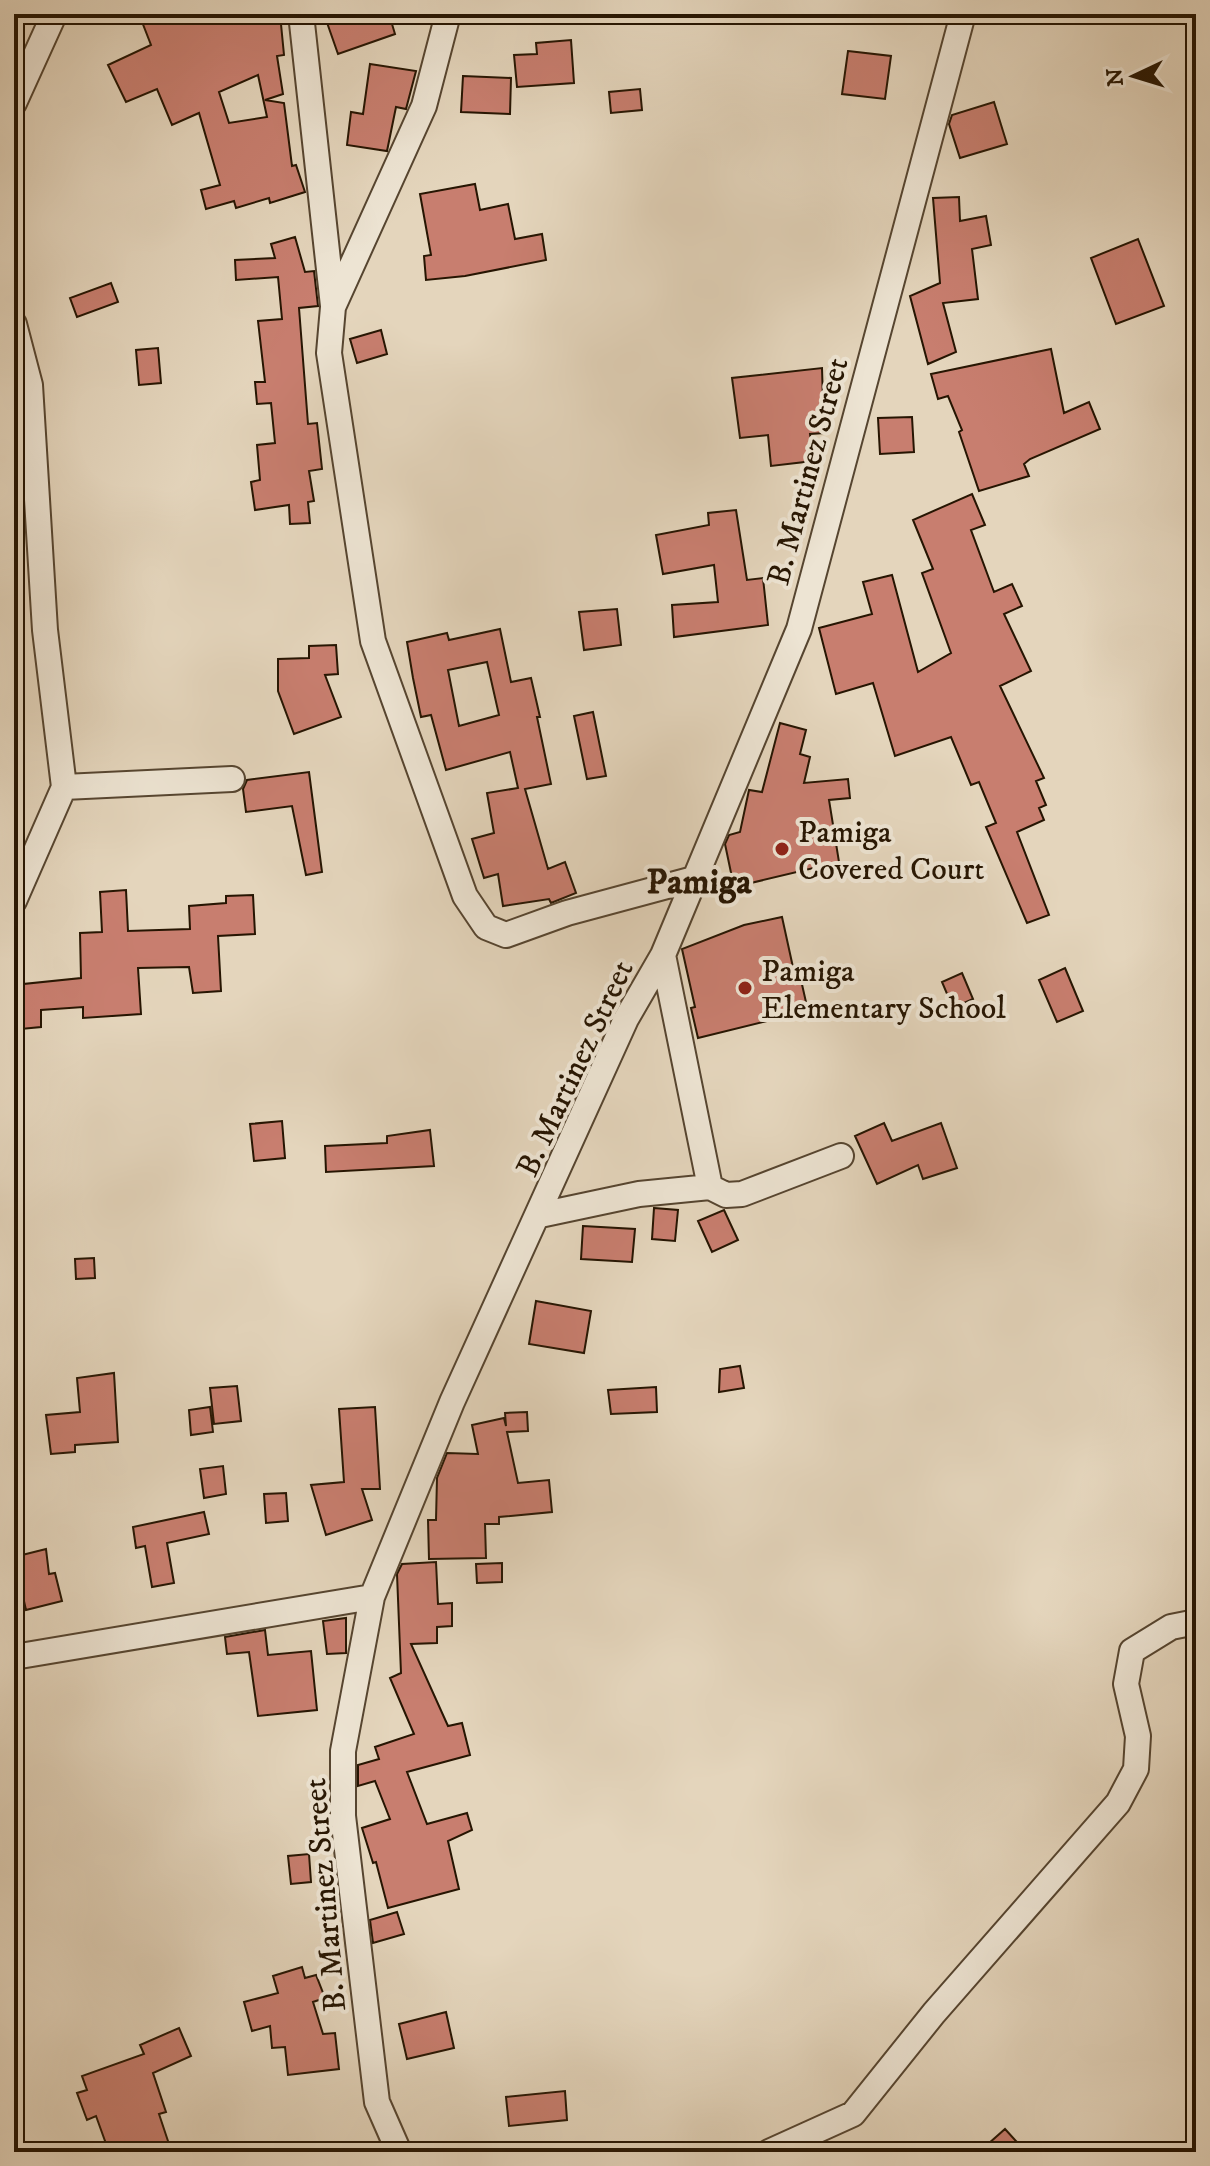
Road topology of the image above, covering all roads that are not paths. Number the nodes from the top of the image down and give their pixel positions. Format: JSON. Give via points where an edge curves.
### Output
{"nodes":[{"id":1,"x":301,"y":14,"type":"edge"},
{"id":2,"x":448,"y":14,"type":"edge"},
{"id":3,"x":963,"y":14,"type":"edge"},
{"id":4,"x":57,"y":15,"type":"edge"},
{"id":5,"x":14,"y":58,"type":"edge"},
{"id":6,"x":14,"y":103,"type":"edge"},
{"id":7,"x":333,"y":307,"type":"junction"},
{"id":8,"x":14,"y":324,"type":"edge"},
{"id":9,"x":232,"y":779,"type":"dead end"},
{"id":10,"x":64,"y":787,"type":"junction"},
{"id":11,"x":697,"y":878,"type":"junction"},
{"id":12,"x":14,"y":901,"type":"edge"},
{"id":13,"x":663,"y":955,"type":"junction"},
{"id":14,"x":841,"y":1156,"type":"dead end"},
{"id":15,"x":710,"y":1187,"type":"junction"},
{"id":16,"x":540,"y":1215,"type":"junction"},
{"id":17,"x":372,"y":1597,"type":"junction"},
{"id":18,"x":1196,"y":1622,"type":"edge"},
{"id":19,"x":14,"y":1657,"type":"edge"},
{"id":20,"x":399,"y":2152,"type":"edge"},
{"id":21,"x":769,"y":2152,"type":"edge"}],
"edges":[{"from":1,"to":7,"type":"street"},
{"from":2,"to":7,"type":"street","via":[[424,106]]},
{"from":3,"to":11,"type":"street","name":"B. Martinez Street","via":[[799,629]]},
{"from":4,"to":5,"type":"street","via":[[23,55]]},
{"from":4,"to":6,"type":"street"},
{"from":7,"to":11,"type":"street","via":[[329,353],[373,641],[465,896],[486,927],[506,935]]},
{"from":8,"to":10,"type":"street","via":[[30,385],[45,630]]},
{"from":9,"to":10,"type":"street"},
{"from":10,"to":12,"type":"street"},
{"from":11,"to":13,"type":"street","name":"B. Martinez Street"},
{"from":13,"to":15,"type":"street"},
{"from":13,"to":16,"type":"street","name":"B. Martinez Street","via":[[626,1019]]},
{"from":14,"to":15,"type":"street","via":[[742,1194],[726,1195]]},
{"from":15,"to":16,"type":"street","via":[[639,1194]]},
{"from":16,"to":17,"type":"street","name":"B. Martinez Street","via":[[452,1402]]},
{"from":17,"to":19,"type":"street"},
{"from":17,"to":20,"type":"street","name":"B. Martinez Street","via":[[343,1751],[343,1816],[377,2102]]},
{"from":18,"to":21,"type":"street","via":[[1171,1627],[1132,1651],[1126,1684],[1138,1736],[1136,1769],[1118,1803],[952,1991],[853,2114]]}]}
